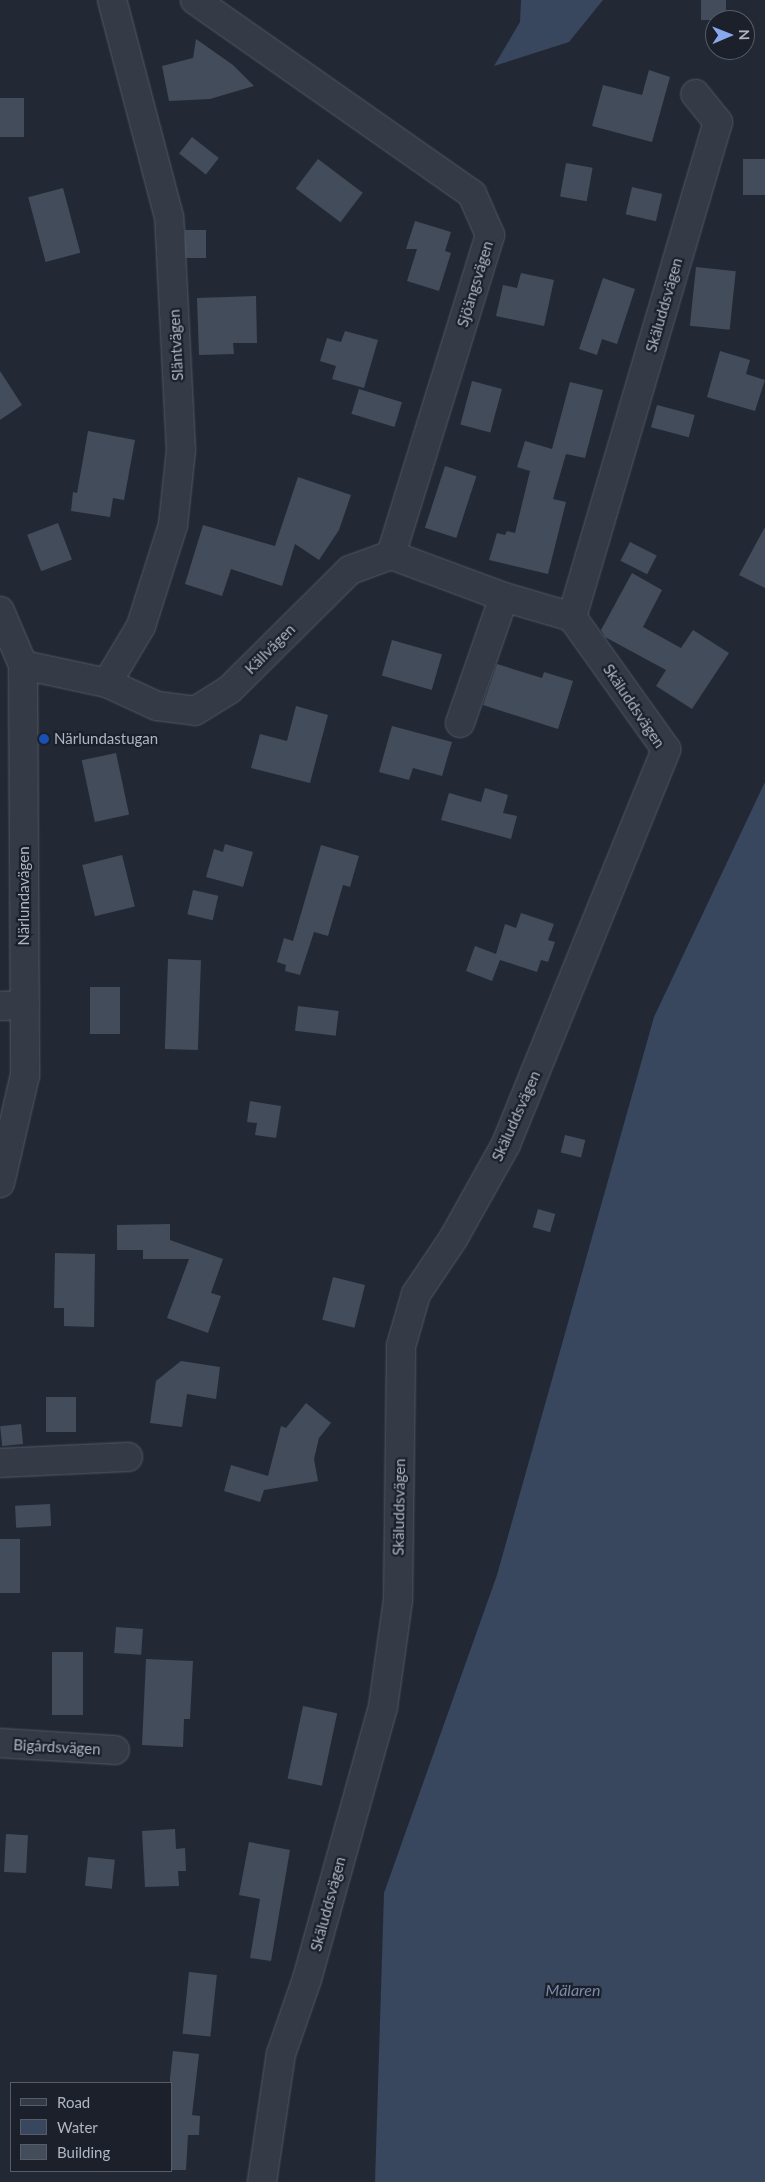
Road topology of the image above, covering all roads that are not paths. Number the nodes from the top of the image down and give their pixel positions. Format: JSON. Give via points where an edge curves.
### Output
{"nodes":[{"id":1,"x":112,"y":0,"type":"edge"},
{"id":2,"x":194,"y":0,"type":"edge"},
{"id":3,"x":695,"y":94,"type":"dead end"},
{"id":4,"x":391,"y":555,"type":"junction"},
{"id":5,"x":504,"y":597,"type":"junction"},
{"id":6,"x":0,"y":611,"type":"edge"},
{"id":7,"x":572,"y":617,"type":"junction"},
{"id":8,"x":23,"y":665,"type":"junction"},
{"id":9,"x":107,"y":683,"type":"junction"},
{"id":10,"x":460,"y":723,"type":"dead end"},
{"id":11,"x":12,"y":1005,"type":"edge"},
{"id":12,"x":0,"y":1183,"type":"edge"},
{"id":13,"x":128,"y":1457,"type":"dead end"},
{"id":14,"x":0,"y":1463,"type":"edge"},
{"id":15,"x":0,"y":1744,"type":"edge"},
{"id":16,"x":115,"y":1750,"type":"dead end"},
{"id":17,"x":262,"y":2182,"type":"edge"}],
"edges":[{"from":1,"to":9,"type":"street","name":"Släntvägen","via":[[169,218],[181,450],[173,525],[141,626]]},
{"from":2,"to":4,"type":"street","name":"Sjöängsvägen","via":[[472,194],[490,235]]},
{"from":3,"to":7,"type":"street","name":"Skäluddsvägen","via":[[718,122]]},
{"from":4,"to":5,"type":"street"},
{"from":4,"to":9,"type":"street","name":"Källvägen","via":[[350,570],[229,690],[195,711],[157,706]]},
{"from":5,"to":7,"type":"street"},
{"from":5,"to":10,"type":"street"},
{"from":6,"to":8,"type":"street","name":"Närlundavägen"},
{"from":7,"to":17,"type":"street","name":"Skäluddsvägen","via":[[666,749],[506,1144],[453,1239],[416,1294],[401,1346],[398,1600],[383,1707],[307,1979],[281,2054]]},
{"from":8,"to":9,"type":"street","name":"Källvägen"},
{"from":8,"to":11,"type":"street","name":"Närlundavägen"},
{"from":11,"to":12,"type":"street","name":"Närlundavägen","via":[[25,1076]]},
{"from":13,"to":14,"type":"street"},
{"from":15,"to":16,"type":"street","name":"Bigårdsvägen"}]}
